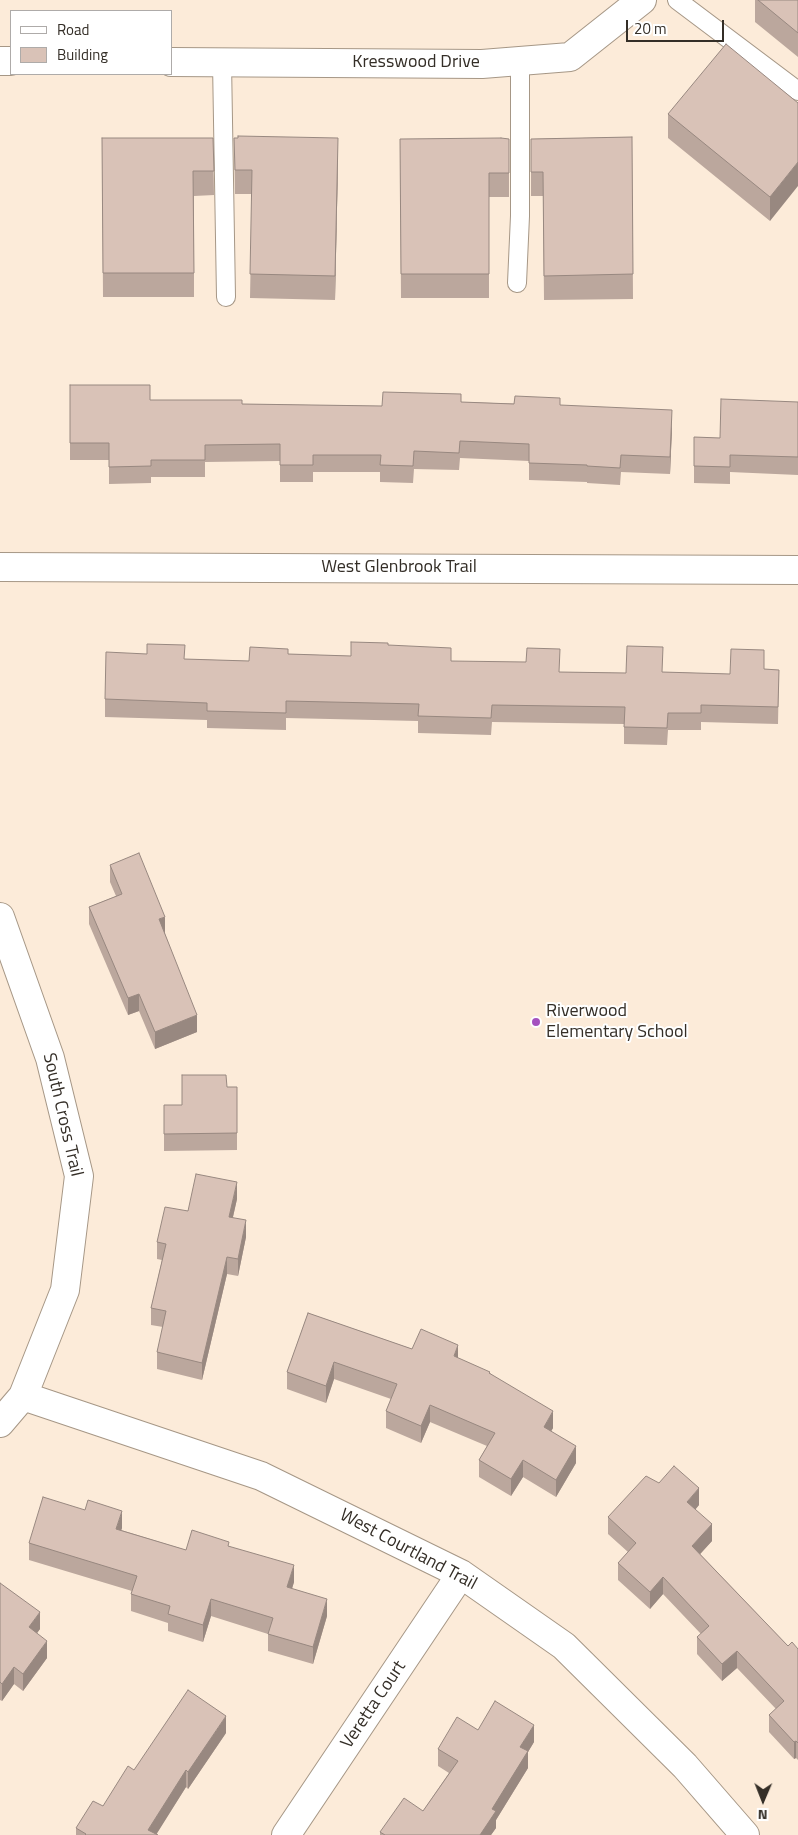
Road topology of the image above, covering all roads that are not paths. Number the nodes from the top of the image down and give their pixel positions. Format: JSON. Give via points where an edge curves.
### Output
{"nodes":[{"id":1,"x":642,"y":0,"type":"edge"},
{"id":2,"x":676,"y":0,"type":"edge"},
{"id":3,"x":520,"y":60,"type":"junction"},
{"id":4,"x":172,"y":62,"type":"edge"},
{"id":5,"x":222,"y":62,"type":"junction"},
{"id":6,"x":798,"y":91,"type":"edge"},
{"id":7,"x":517,"y":283,"type":"dead end"},
{"id":8,"x":226,"y":297,"type":"dead end"},
{"id":9,"x":0,"y":567,"type":"edge"},
{"id":10,"x":798,"y":570,"type":"edge"},
{"id":11,"x":0,"y":917,"type":"edge"},
{"id":12,"x":23,"y":1396,"type":"junction"},
{"id":13,"x":0,"y":1424,"type":"edge"},
{"id":14,"x":461,"y":1574,"type":"junction"},
{"id":15,"x":286,"y":1835,"type":"edge"},
{"id":16,"x":745,"y":1835,"type":"edge"}],
"edges":[{"from":1,"to":3,"type":"street","name":"Kresswood Drive","via":[[570,56]]},
{"from":2,"to":6,"type":"lane"},
{"from":3,"to":5,"type":"street","name":"Kresswood Drive","via":[[482,64]]},
{"from":3,"to":7,"type":"lane"},
{"from":4,"to":5,"type":"street","name":"Kresswood Drive"},
{"from":5,"to":8,"type":"lane"},
{"from":9,"to":10,"type":"street","name":"West Glenbrook Trail"},
{"from":11,"to":12,"type":"street","name":"South Cross Trail","via":[[50,1058],[79,1176],[65,1290]]},
{"from":12,"to":13,"type":"street","name":"South Cross Trail"},
{"from":12,"to":14,"type":"street","name":"West Courtland Trail","via":[[261,1476]]},
{"from":14,"to":15,"type":"street","name":"Veretta Court"},
{"from":14,"to":16,"type":"street","name":"West Courtland Trail","via":[[564,1646],[686,1766]]}]}
